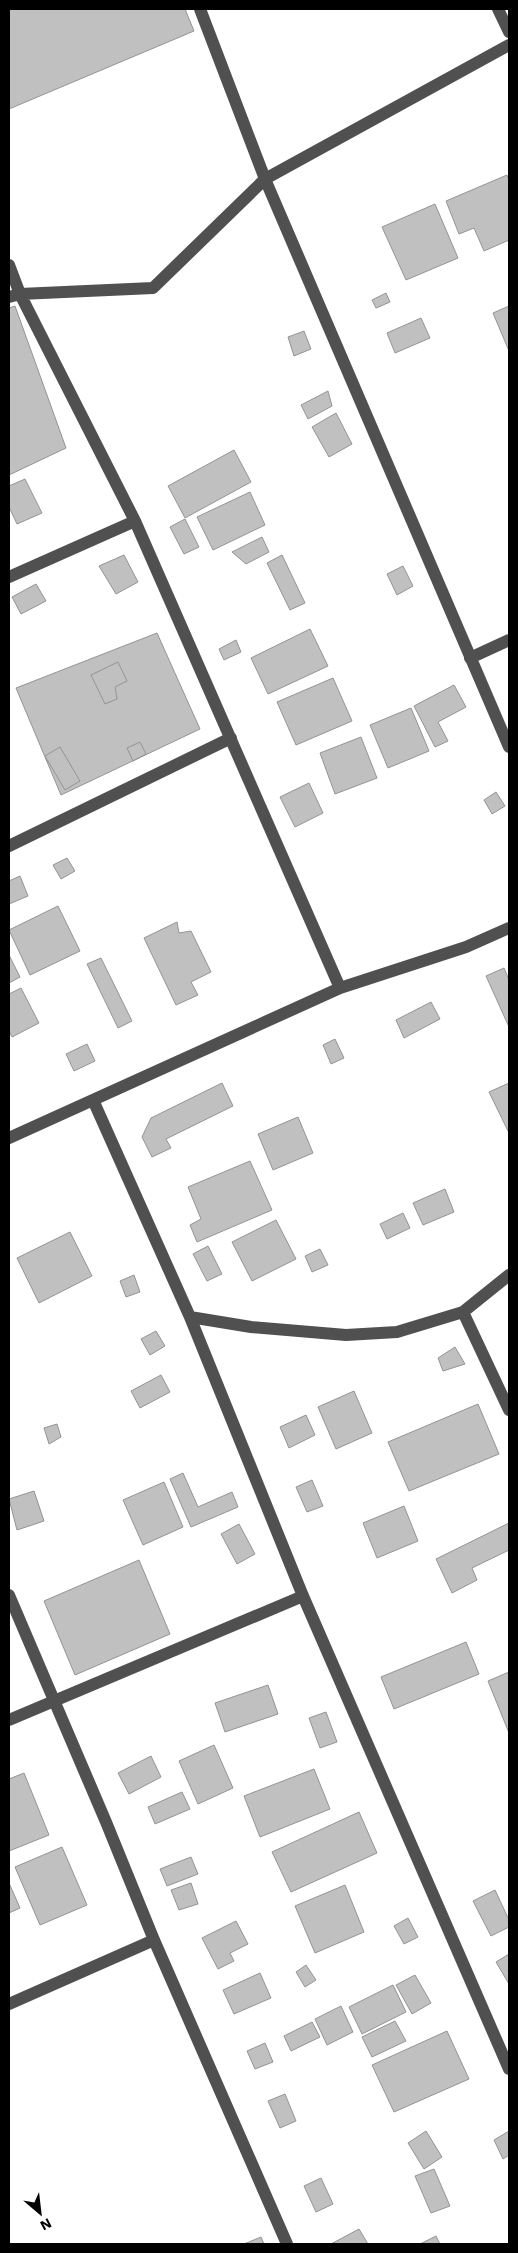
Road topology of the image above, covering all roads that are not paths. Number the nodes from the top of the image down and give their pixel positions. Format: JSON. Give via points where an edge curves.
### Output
{"nodes":[{"id":1,"x":200,"y":9,"type":"edge"},
{"id":2,"x":498,"y":9,"type":"edge"},
{"id":3,"x":509,"y":32,"type":"edge"},
{"id":4,"x":509,"y":45,"type":"edge"},
{"id":5,"x":265,"y":178,"type":"junction"},
{"id":6,"x":9,"y":265,"type":"edge"},
{"id":7,"x":14,"y":295,"type":"edge"},
{"id":8,"x":135,"y":521,"type":"junction"},
{"id":9,"x":9,"y":577,"type":"edge"},
{"id":10,"x":509,"y":640,"type":"edge"},
{"id":11,"x":470,"y":658,"type":"junction"},
{"id":12,"x":231,"y":738,"type":"junction"},
{"id":13,"x":509,"y":747,"type":"edge"},
{"id":14,"x":9,"y":846,"type":"edge"},
{"id":15,"x":509,"y":928,"type":"edge"},
{"id":16,"x":340,"y":988,"type":"junction"},
{"id":17,"x":94,"y":1100,"type":"junction"},
{"id":18,"x":9,"y":1138,"type":"edge"},
{"id":19,"x":509,"y":1275,"type":"edge"},
{"id":20,"x":464,"y":1312,"type":"junction"},
{"id":21,"x":190,"y":1318,"type":"junction"},
{"id":22,"x":509,"y":1410,"type":"edge"},
{"id":23,"x":9,"y":1595,"type":"edge"},
{"id":24,"x":303,"y":1596,"type":"junction"},
{"id":25,"x":54,"y":1700,"type":"junction"},
{"id":26,"x":9,"y":1720,"type":"edge"},
{"id":27,"x":154,"y":1940,"type":"junction"},
{"id":28,"x":9,"y":2004,"type":"edge"},
{"id":29,"x":509,"y":2069,"type":"edge"},
{"id":30,"x":287,"y":2244,"type":"edge"}],
"edges":[{"from":1,"to":5,"type":"street"},
{"from":2,"to":3,"type":"street"},
{"from":4,"to":5,"type":"street"},
{"from":5,"to":7,"type":"street","via":[[153,288]]},
{"from":5,"to":11,"type":"street"},
{"from":6,"to":7,"type":"street"},
{"from":7,"to":8,"type":"street"},
{"from":8,"to":9,"type":"street"},
{"from":8,"to":12,"type":"street"},
{"from":10,"to":11,"type":"street"},
{"from":11,"to":13,"type":"street"},
{"from":12,"to":14,"type":"street"},
{"from":12,"to":16,"type":"street"},
{"from":15,"to":16,"type":"street","via":[[466,947]]},
{"from":16,"to":17,"type":"street"},
{"from":17,"to":18,"type":"street"},
{"from":17,"to":21,"type":"street"},
{"from":19,"to":20,"type":"street"},
{"from":20,"to":21,"type":"street","via":[[397,1332],[346,1336]]},
{"from":20,"to":22,"type":"street"},
{"from":21,"to":24,"type":"street"},
{"from":23,"to":25,"type":"street"},
{"from":24,"to":25,"type":"street"},
{"from":24,"to":29,"type":"street"},
{"from":25,"to":26,"type":"street"},
{"from":25,"to":27,"type":"street"},
{"from":27,"to":28,"type":"street"},
{"from":27,"to":30,"type":"street"}]}
